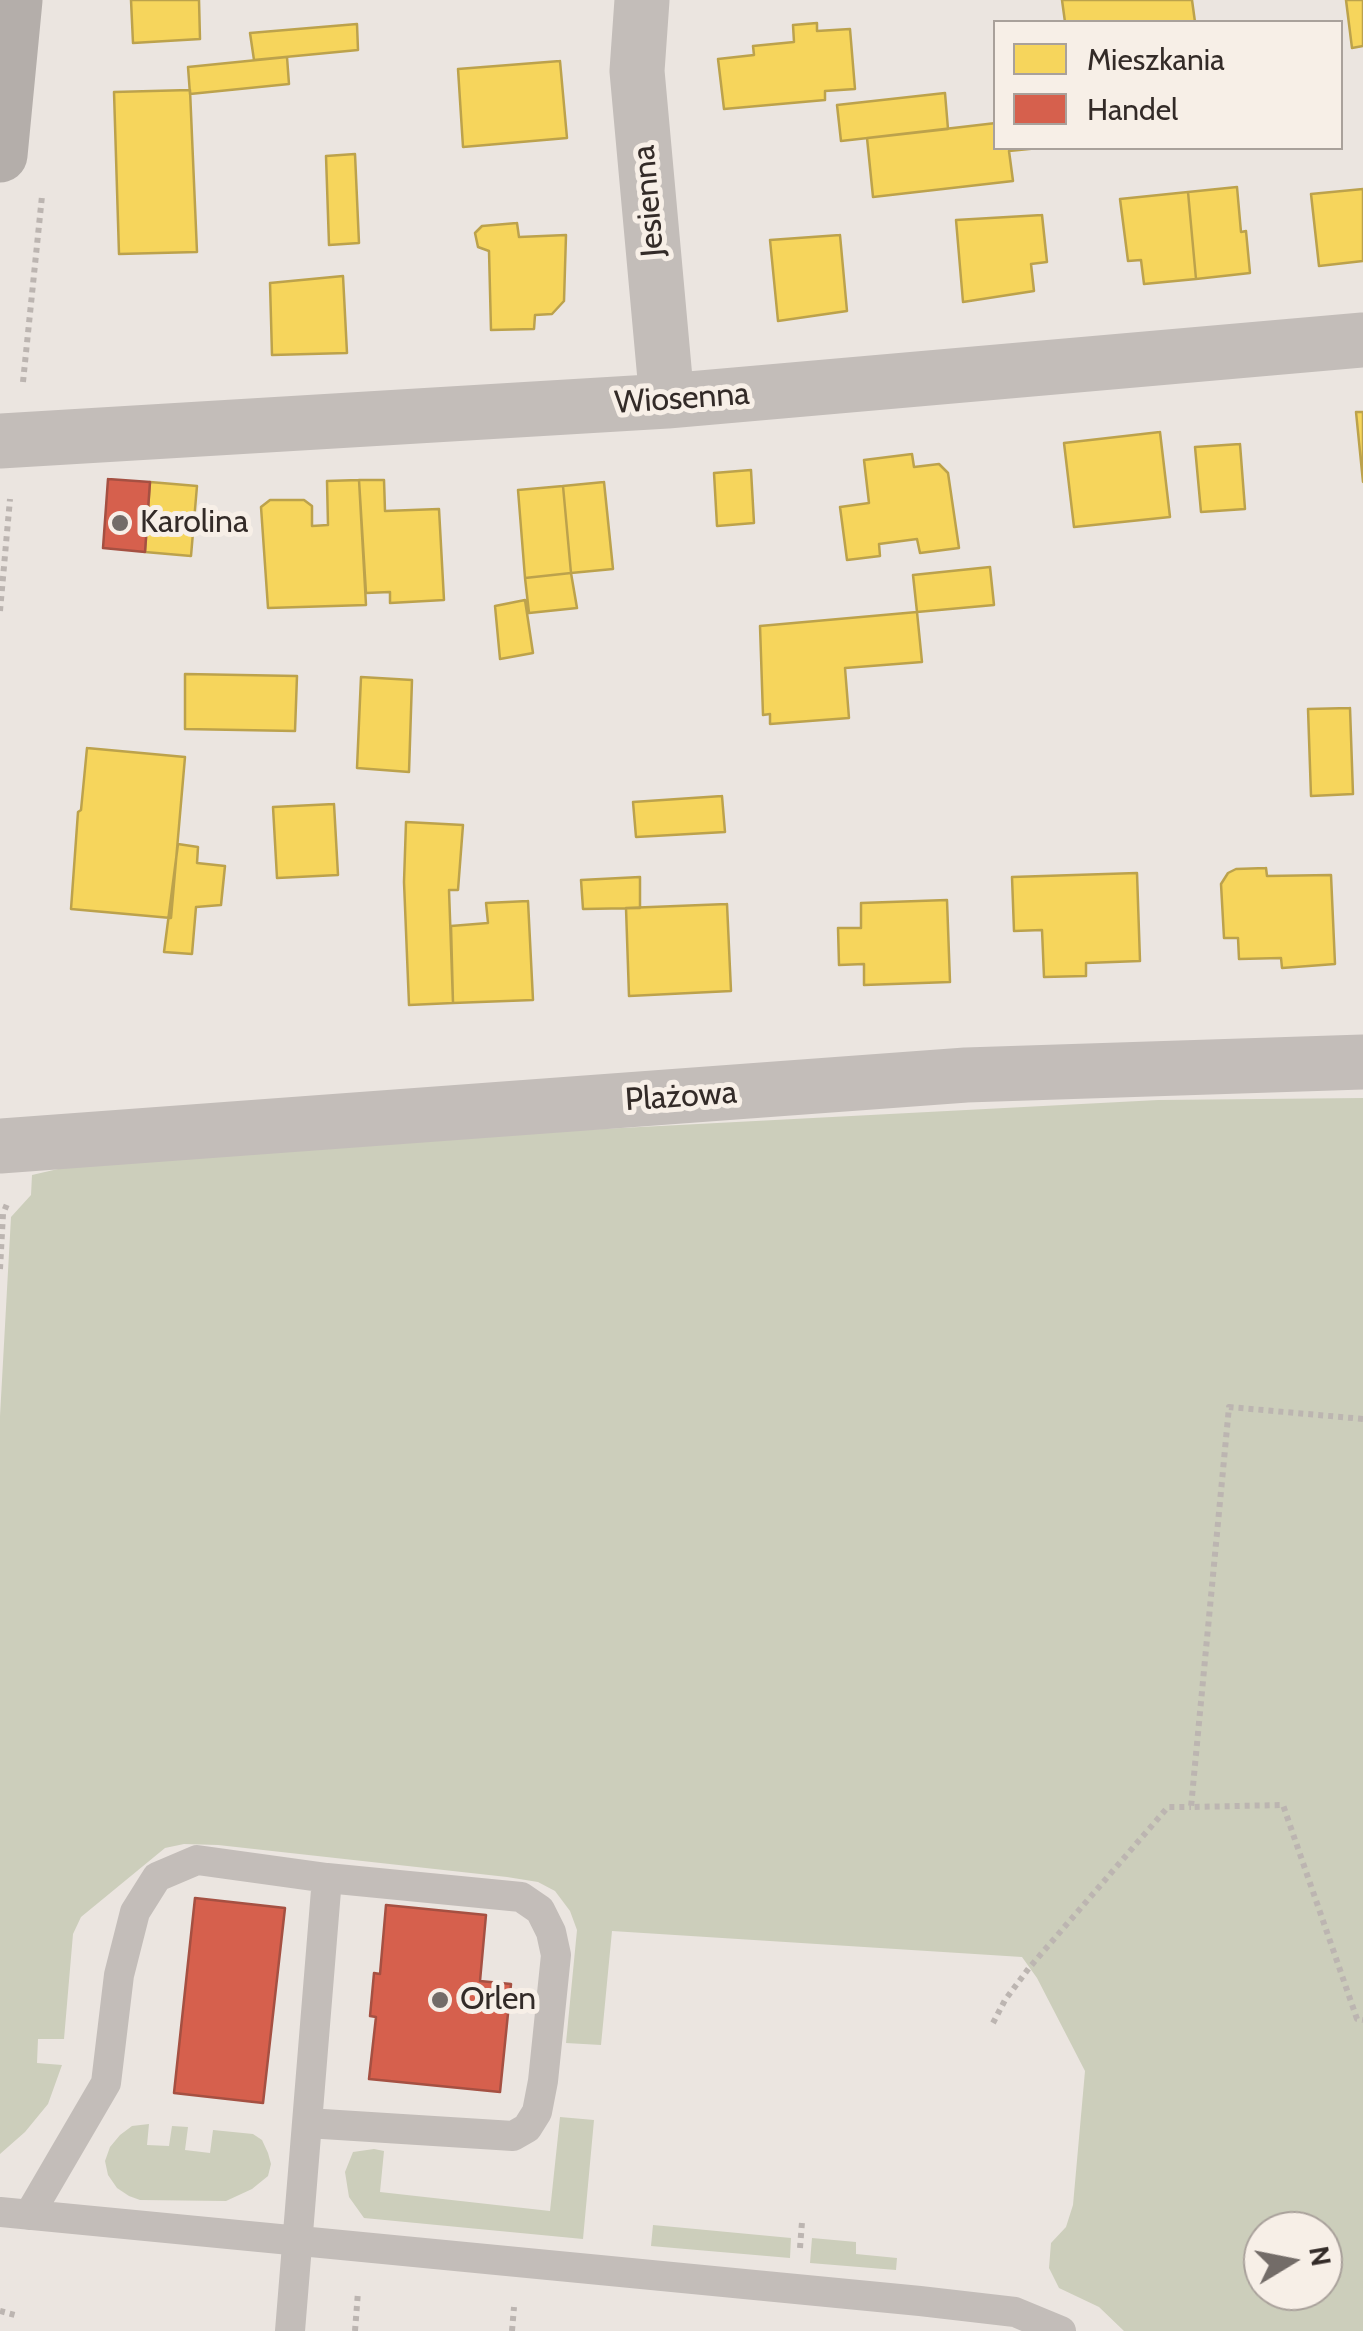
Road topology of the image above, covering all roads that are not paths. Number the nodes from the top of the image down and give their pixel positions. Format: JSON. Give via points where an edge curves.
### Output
{"nodes":[{"id":1,"x":15,"y":0,"type":"edge"},
{"id":2,"x":642,"y":0,"type":"edge"},
{"id":3,"x":0,"y":155,"type":"edge"},
{"id":4,"x":1363,"y":340,"type":"edge"},
{"id":5,"x":667,"y":402,"type":"junction"},
{"id":6,"x":8,"y":440,"type":"edge"},
{"id":7,"x":1363,"y":1062,"type":"edge"},
{"id":8,"x":0,"y":1146,"type":"edge"},
{"id":9,"x":327,"y":1878,"type":"junction"},
{"id":10,"x":307,"y":2123,"type":"junction"},
{"id":11,"x":14,"y":2213,"type":"edge"},
{"id":12,"x":296,"y":2242,"type":"junction"},
{"id":13,"x":290,"y":2331,"type":"edge"},
{"id":14,"x":1061,"y":2331,"type":"edge"}],
"edges":[{"from":1,"to":3,"type":"main road"},
{"from":2,"to":5,"type":"street","name":"Jesienna","via":[[637,71]]},
{"from":4,"to":5,"type":"street","name":"Wiosenna"},
{"from":5,"to":6,"type":"street","name":"Wiosenna"},
{"from":7,"to":8,"type":"street","name":"Plażowa","via":[[966,1076]]},
{"from":9,"to":10,"type":"lane"},
{"from":9,"to":10,"type":"lane","via":[[521,1897],[540,1910],[556,1955],[543,2081],[527,2128],[513,2136]]},
{"from":9,"to":11,"type":"lane","via":[[197,1860],[157,1877],[135,1912],[119,1975],[106,2083]]},
{"from":10,"to":12,"type":"lane"},
{"from":11,"to":12,"type":"lane"},
{"from":12,"to":13,"type":"lane"},
{"from":12,"to":14,"type":"lane","via":[[1015,2312]]}]}
